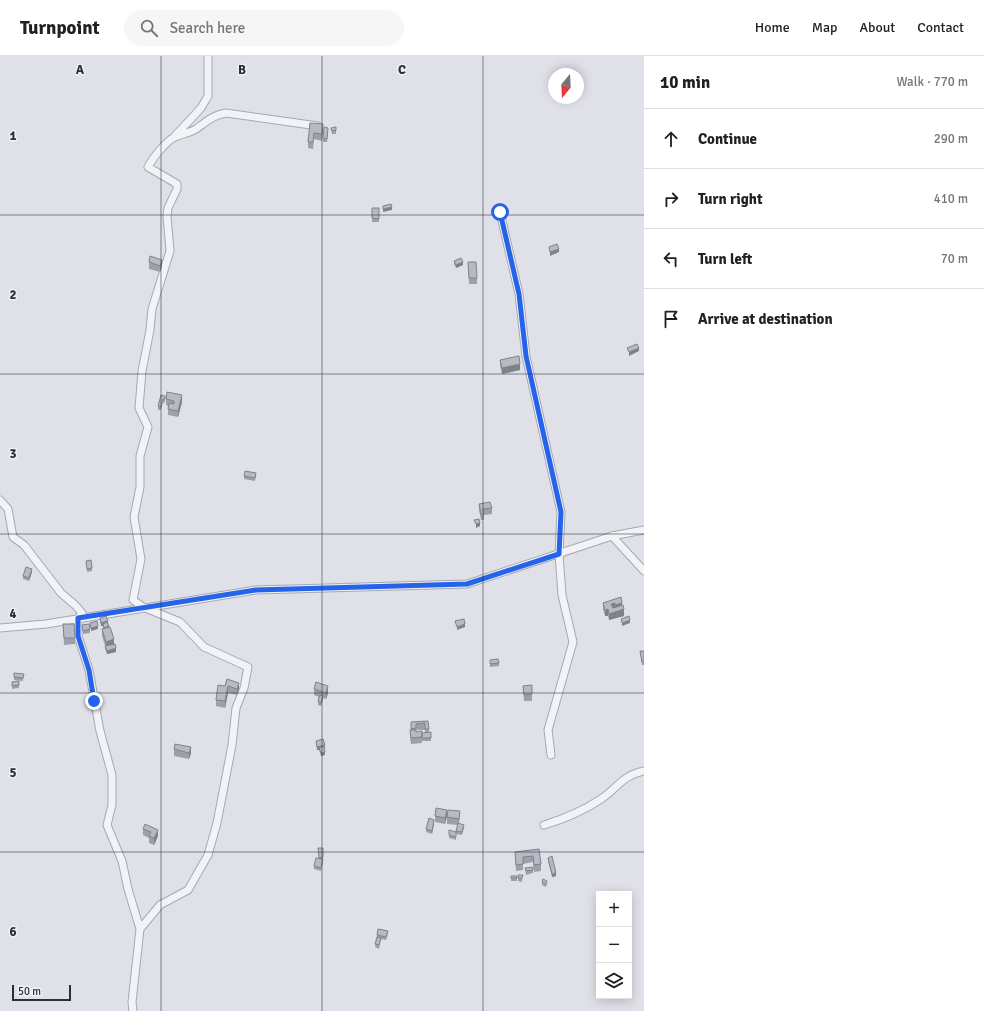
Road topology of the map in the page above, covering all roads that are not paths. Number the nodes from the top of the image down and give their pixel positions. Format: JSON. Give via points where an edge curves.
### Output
{"nodes":[{"id":1,"x":208,"y":56,"type":"edge"},
{"id":2,"x":323,"y":127,"type":"edge"},
{"id":3,"x":174,"y":137,"type":"junction"},
{"id":4,"x":500,"y":212,"type":"dead end"},
{"id":5,"x":0,"y":500,"type":"edge"},
{"id":6,"x":644,"y":530,"type":"edge"},
{"id":7,"x":612,"y":536,"type":"junction"},
{"id":8,"x":559,"y":554,"type":"junction"},
{"id":9,"x":644,"y":571,"type":"edge"},
{"id":10,"x":143,"y":607,"type":"junction"},
{"id":11,"x":78,"y":618,"type":"junction"},
{"id":12,"x":0,"y":628,"type":"edge"},
{"id":13,"x":552,"y":755,"type":"dead end"},
{"id":14,"x":644,"y":771,"type":"edge"},
{"id":15,"x":544,"y":825,"type":"dead end"},
{"id":16,"x":140,"y":929,"type":"junction"},
{"id":17,"x":132,"y":1011,"type":"edge"}],
"edges":[{"from":1,"to":3,"type":"street","via":[[208,96],[201,108]]},
{"from":2,"to":3,"type":"street","via":[[226,113],[209,118],[195,129]]},
{"from":3,"to":10,"type":"street","via":[[148,167],[177,184],[168,208],[170,251],[152,309],[139,408],[148,427],[140,456],[140,487],[134,517],[141,559],[133,600]]},
{"from":4,"to":8,"type":"street","via":[[519,294],[526,356],[561,512]]},
{"from":5,"to":11,"type":"street","via":[[8,509],[13,537],[24,545],[61,593],[82,613]]},
{"from":6,"to":7,"type":"street"},
{"from":7,"to":8,"type":"street"},
{"from":7,"to":9,"type":"street"},
{"from":8,"to":10,"type":"street","via":[[467,584],[256,590]]},
{"from":8,"to":13,"type":"street","via":[[562,595],[574,642],[548,730]]},
{"from":10,"to":11,"type":"street"},
{"from":10,"to":16,"type":"street","via":[[180,622],[204,647],[248,667],[244,688],[236,708],[232,745],[208,855],[188,890],[160,905]]},
{"from":11,"to":12,"type":"street"},
{"from":11,"to":16,"type":"street","via":[[78,636],[89,670],[100,731],[112,774],[112,805],[107,825],[122,861]]},
{"from":14,"to":15,"type":"street","via":[[631,774],[601,799],[570,817]]},
{"from":16,"to":17,"type":"street"}]}
